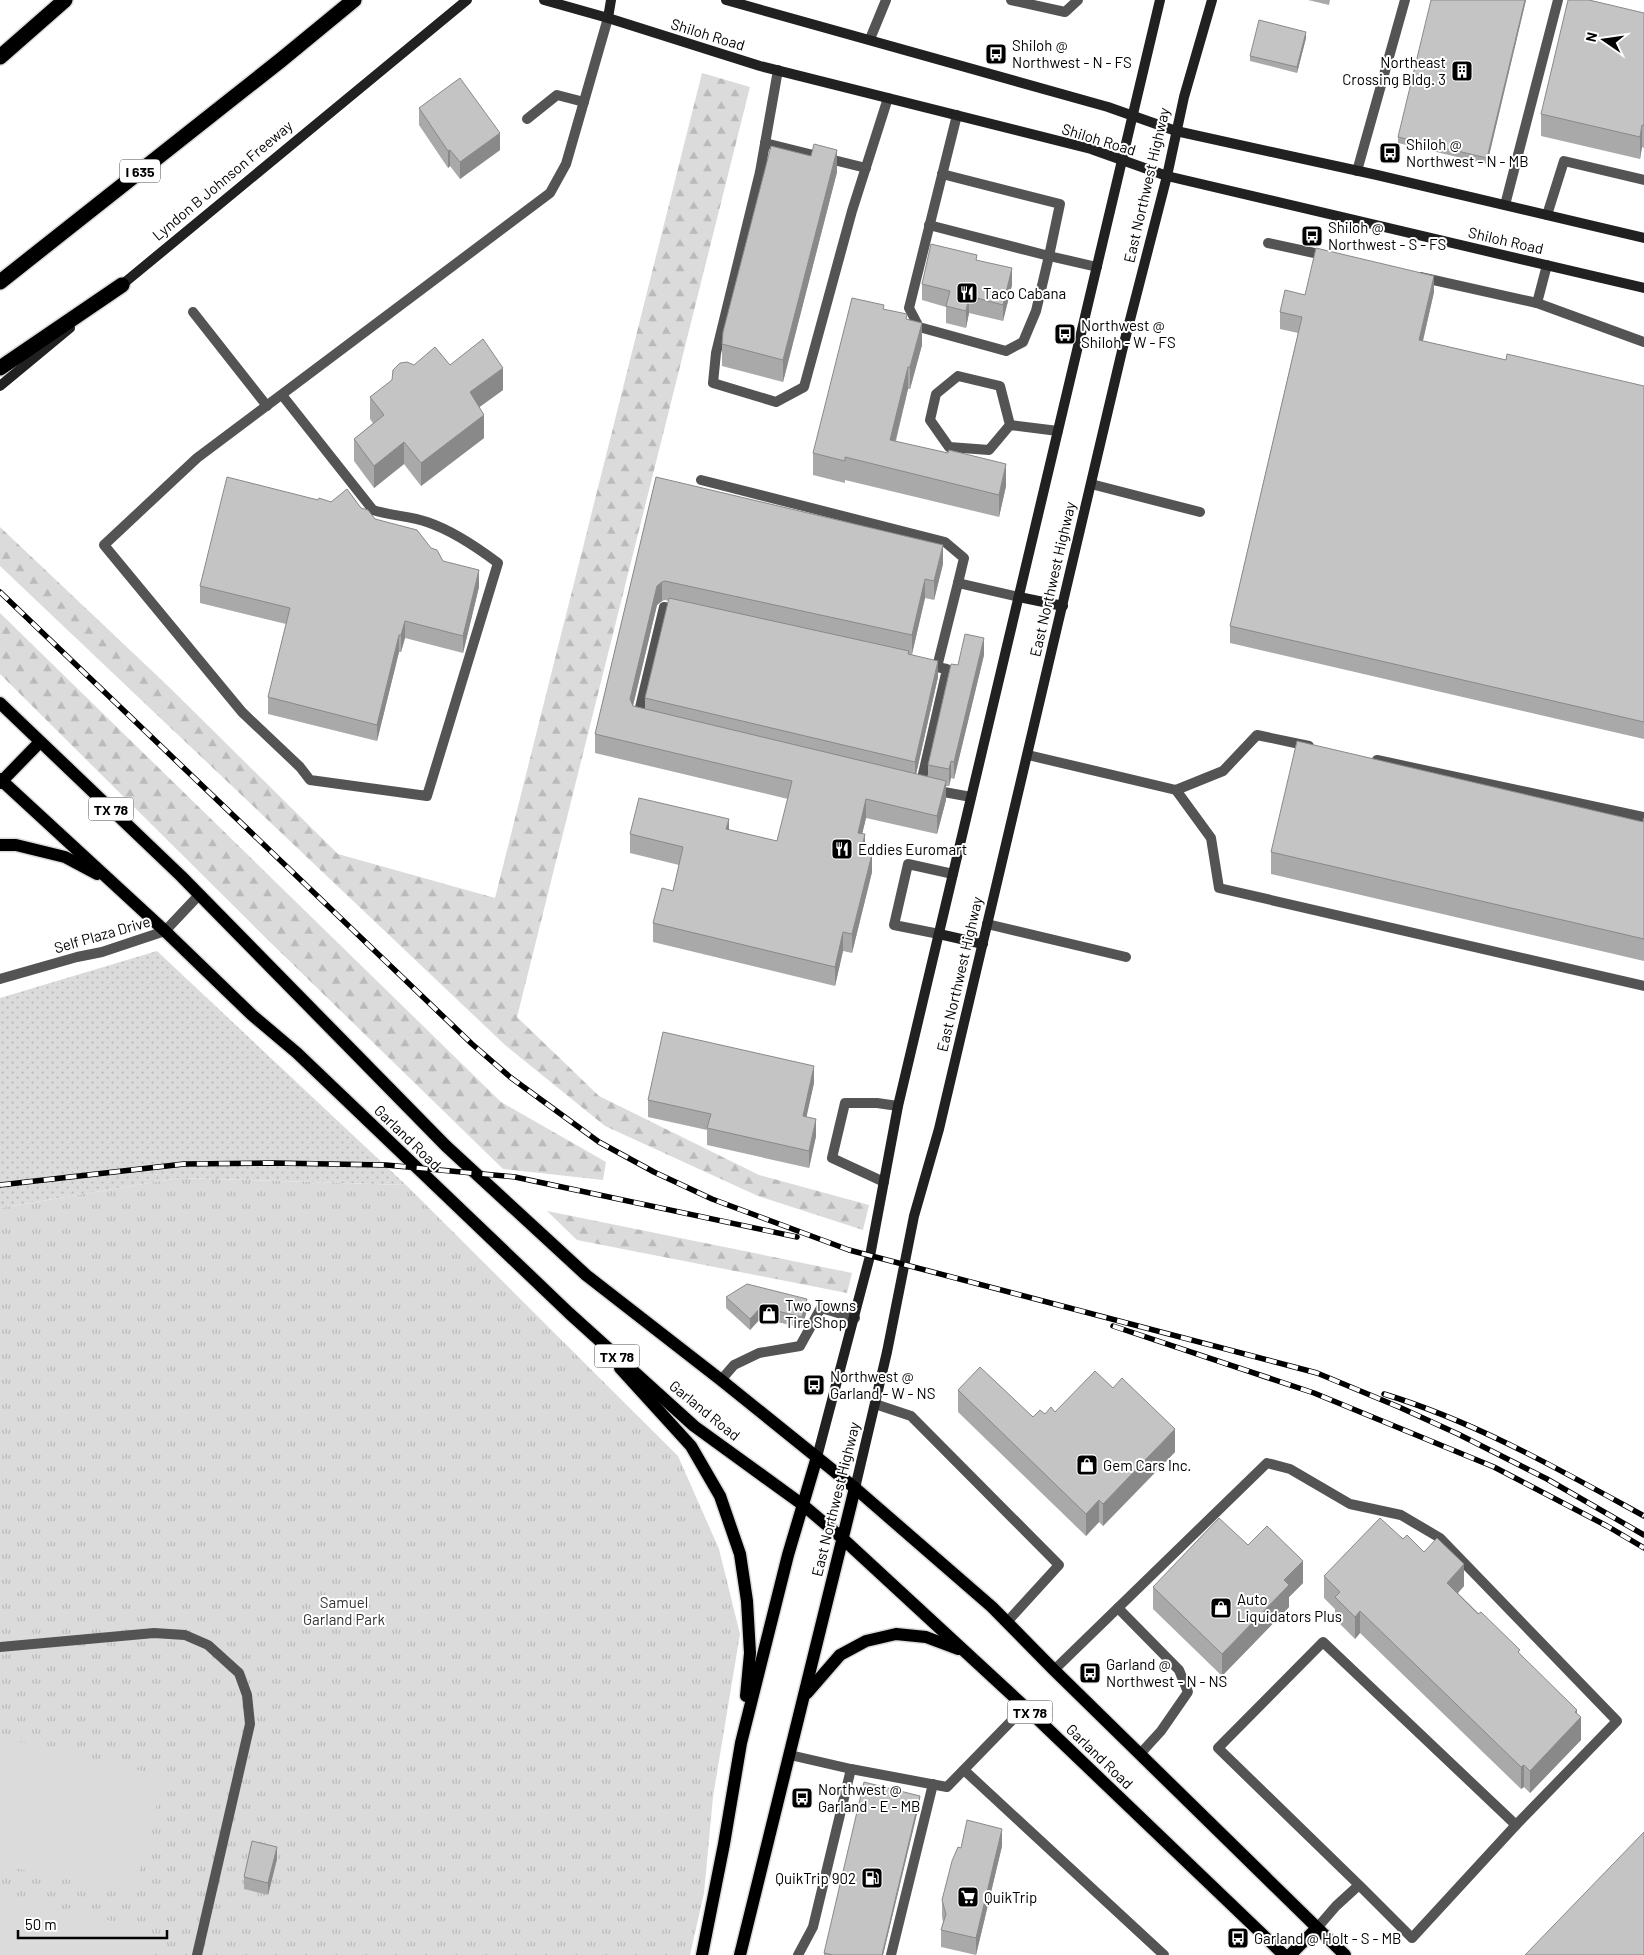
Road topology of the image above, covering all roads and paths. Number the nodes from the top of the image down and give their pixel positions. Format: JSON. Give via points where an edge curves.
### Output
{"nodes":[{"id":1,"x":65,"y":0,"type":"edge"},
{"id":2,"x":354,"y":0,"type":"edge"},
{"id":3,"x":467,"y":0,"type":"edge"},
{"id":4,"x":544,"y":0,"type":"edge"},
{"id":5,"x":612,"y":0,"type":"edge"},
{"id":6,"x":726,"y":0,"type":"edge"},
{"id":7,"x":886,"y":0,"type":"edge"},
{"id":8,"x":1011,"y":0,"type":"edge"},
{"id":9,"x":1078,"y":0,"type":"edge"},
{"id":10,"x":1160,"y":0,"type":"edge"},
{"id":11,"x":1212,"y":0,"type":"edge"},
{"id":12,"x":1405,"y":0,"type":"edge"},
{"id":13,"x":1558,"y":0,"type":"edge"},
{"id":14,"x":608,"y":18,"type":"junction"},
{"id":15,"x":870,"y":40,"type":"junction"},
{"id":16,"x":0,"y":57,"type":"edge"},
{"id":17,"x":778,"y":70,"type":"junction"},
{"id":18,"x":888,"y":98,"type":"junction"},
{"id":19,"x":584,"y":102,"type":"junction"},
{"id":20,"x":957,"y":115,"type":"junction"},
{"id":21,"x":1133,"y":116,"type":"junction"},
{"id":22,"x":527,"y":119,"type":"dead end"},
{"id":23,"x":1176,"y":131,"type":"junction"},
{"id":24,"x":765,"y":143,"type":"junction"},
{"id":25,"x":1122,"y":161,"type":"junction"},
{"id":26,"x":866,"y":168,"type":"junction"},
{"id":27,"x":1357,"y":170,"type":"junction"},
{"id":28,"x":942,"y":174,"type":"junction"},
{"id":29,"x":1167,"y":176,"type":"junction"},
{"id":30,"x":1644,"y":180,"type":"edge"},
{"id":31,"x":1505,"y":205,"type":"junction"},
{"id":32,"x":1547,"y":215,"type":"junction"},
{"id":33,"x":930,"y":225,"type":"junction"},
{"id":34,"x":1644,"y":238,"type":"edge"},
{"id":35,"x":1268,"y":242,"type":"dead end"},
{"id":36,"x":1049,"y":256,"type":"junction"},
{"id":37,"x":1335,"y":258,"type":"edge"},
{"id":38,"x":1547,"y":265,"type":"junction"},
{"id":39,"x":1097,"y":267,"type":"junction"},
{"id":40,"x":1412,"y":275,"type":"edge"},
{"id":41,"x":0,"y":282,"type":"edge"},
{"id":42,"x":122,"y":285,"type":"junction"},
{"id":43,"x":1644,"y":288,"type":"edge"},
{"id":44,"x":1537,"y":303,"type":"junction"},
{"id":45,"x":193,"y":312,"type":"dead end"},
{"id":46,"x":1644,"y":342,"type":"edge"},
{"id":47,"x":0,"y":368,"type":"edge"},
{"id":48,"x":0,"y":386,"type":"edge"},
{"id":49,"x":282,"y":395,"type":"junction"},
{"id":50,"x":267,"y":406,"type":"junction"},
{"id":51,"x":1010,"y":425,"type":"junction"},
{"id":52,"x":1058,"y":431,"type":"junction"},
{"id":53,"x":701,"y":480,"type":"dead end"},
{"id":54,"x":1091,"y":484,"type":"junction"},
{"id":55,"x":1200,"y":512,"type":"dead end"},
{"id":56,"x":958,"y":583,"type":"junction"},
{"id":57,"x":1018,"y":597,"type":"junction"},
{"id":58,"x":1063,"y":606,"type":"junction"},
{"id":59,"x":692,"y":613,"type":"edge"},
{"id":60,"x":918,"y":663,"type":"edge"},
{"id":61,"x":937,"y":667,"type":"junction"},
{"id":62,"x":0,"y":703,"type":"edge"},
{"id":63,"x":646,"y":722,"type":"edge"},
{"id":64,"x":40,"y":742,"type":"junction"},
{"id":65,"x":1315,"y":747,"type":"edge"},
{"id":66,"x":1028,"y":755,"type":"junction"},
{"id":67,"x":1363,"y":757,"type":"edge"},
{"id":68,"x":1,"y":781,"type":"edge"},
{"id":69,"x":1176,"y":790,"type":"junction"},
{"id":70,"x":971,"y":797,"type":"junction"},
{"id":71,"x":1644,"y":817,"type":"edge"},
{"id":72,"x":0,"y":845,"type":"edge"},
{"id":73,"x":953,"y":874,"type":"junction"},
{"id":74,"x":112,"y":882,"type":"junction"},
{"id":75,"x":199,"y":895,"type":"junction"},
{"id":76,"x":987,"y":924,"type":"junction"},
{"id":77,"x":165,"y":931,"type":"junction"},
{"id":78,"x":939,"y":934,"type":"junction"},
{"id":79,"x":983,"y":944,"type":"junction"},
{"id":80,"x":1126,"y":957,"type":"dead end"},
{"id":81,"x":0,"y":979,"type":"edge"},
{"id":82,"x":1644,"y":986,"type":"edge"},
{"id":83,"x":898,"y":1106,"type":"junction"},
{"id":84,"x":884,"y":1182,"type":"junction"},
{"id":85,"x":569,"y":1313,"type":"junction"},
{"id":86,"x":855,"y":1318,"type":"junction"},
{"id":87,"x":721,"y":1380,"type":"junction"},
{"id":88,"x":875,"y":1404,"type":"junction"},
{"id":89,"x":816,"y":1457,"type":"junction"},
{"id":90,"x":855,"y":1488,"type":"junction"},
{"id":91,"x":803,"y":1505,"type":"junction"},
{"id":92,"x":842,"y":1538,"type":"junction"},
{"id":93,"x":1118,"y":1608,"type":"junction"},
{"id":94,"x":1007,"y":1622,"type":"junction"},
{"id":95,"x":0,"y":1647,"type":"edge"},
{"id":96,"x":964,"y":1651,"type":"junction"},
{"id":97,"x":1054,"y":1670,"type":"junction"},
{"id":98,"x":805,"y":1694,"type":"junction"},
{"id":99,"x":1025,"y":1707,"type":"junction"},
{"id":100,"x":741,"y":1743,"type":"junction"},
{"id":101,"x":1140,"y":1754,"type":"junction"},
{"id":102,"x":790,"y":1755,"type":"junction"},
{"id":103,"x":851,"y":1769,"type":"junction"},
{"id":104,"x":964,"y":1770,"type":"junction"},
{"id":105,"x":933,"y":1784,"type":"junction"},
{"id":106,"x":1516,"y":1825,"type":"junction"},
{"id":107,"x":1359,"y":1885,"type":"junction"},
{"id":108,"x":1317,"y":1928,"type":"junction"},
{"id":109,"x":197,"y":1955,"type":"edge"},
{"id":110,"x":702,"y":1955,"type":"edge"},
{"id":111,"x":740,"y":1955,"type":"edge"},
{"id":112,"x":798,"y":1955,"type":"edge"},
{"id":113,"x":891,"y":1955,"type":"edge"},
{"id":114,"x":1164,"y":1955,"type":"edge"},
{"id":115,"x":1284,"y":1955,"type":"edge"},
{"id":116,"x":1290,"y":1955,"type":"edge"},
{"id":117,"x":1345,"y":1955,"type":"edge"}],
"edges":[{"from":1,"to":16,"type":"highway"},
{"from":2,"to":41,"type":"highway","number":"I 635"},
{"from":3,"to":42,"type":"main road","name":"Lyndon B Johnson Freeway"},
{"from":4,"to":14,"type":"main road","name":"Shiloh Road"},
{"from":5,"to":14,"type":"main road"},
{"from":6,"to":15,"type":"main road","name":"Shiloh Road"},
{"from":7,"to":15,"type":"street"},
{"from":8,"to":9,"type":"street","via":[[1065,12]]},
{"from":10,"to":21,"type":"main road","name":"East Northwest Highway"},
{"from":11,"to":23,"type":"main road","name":"East Northwest Highway"},
{"from":12,"to":27,"type":"street"},
{"from":13,"to":31,"type":"street"},
{"from":14,"to":17,"type":"main road","name":"Shiloh Road"},
{"from":14,"to":19,"type":"street"},
{"from":15,"to":21,"type":"main road","name":"Shiloh Road"},
{"from":17,"to":18,"type":"main road","name":"Shiloh Road"},
{"from":17,"to":24,"type":"street"},
{"from":18,"to":20,"type":"main road","name":"Shiloh Road"},
{"from":18,"to":26,"type":"street"},
{"from":19,"to":22,"type":"street","via":[[556,95]]},
{"from":19,"to":49,"type":"street","via":[[566,164],[550,193]]},
{"from":20,"to":25,"type":"main road","name":"Shiloh Road","via":[[1091,149]]},
{"from":20,"to":28,"type":"street"},
{"from":21,"to":23,"type":"main road","name":"Shiloh Road"},
{"from":21,"to":25,"type":"main road","name":"East Northwest Highway"},
{"from":23,"to":27,"type":"main road","name":"Shiloh Road"},
{"from":23,"to":29,"type":"main road","name":"East Northwest Highway"},
{"from":24,"to":26,"type":"street"},
{"from":24,"to":26,"type":"street","via":[[716,353],[713,383],[776,402],[804,388]]},
{"from":25,"to":29,"type":"main road","name":"Shiloh Road"},
{"from":25,"to":39,"type":"main road","name":"East Northwest Highway"},
{"from":27,"to":31,"type":"main road","name":"Shiloh Road"},
{"from":28,"to":33,"type":"street"},
{"from":28,"to":36,"type":"street","via":[[1060,204]]},
{"from":29,"to":38,"type":"main road","name":"Shiloh Road"},
{"from":29,"to":54,"type":"main road","name":"East Northwest Highway"},
{"from":30,"to":32,"type":"street","via":[[1564,161]]},
{"from":31,"to":32,"type":"main road","name":"Shiloh Road"},
{"from":32,"to":34,"type":"main road","name":"Shiloh Road"},
{"from":33,"to":36,"type":"street"},
{"from":33,"to":36,"type":"street","via":[[909,308],[919,327],[1006,351],[1023,342],[1036,311]]},
{"from":35,"to":37,"type":"street"},
{"from":36,"to":39,"type":"street"},
{"from":38,"to":43,"type":"main road","name":"Shiloh Road"},
{"from":38,"to":44,"type":"street"},
{"from":39,"to":52,"type":"main road","name":"East Northwest Highway"},
{"from":40,"to":44,"type":"street"},
{"from":42,"to":47,"type":"highway"},
{"from":42,"to":48,"type":"main road","name":"Lyndon B Johnson Freeway"},
{"from":44,"to":46,"type":"street"},
{"from":45,"to":50,"type":"street"},
{"from":49,"to":50,"type":"street"},
{"from":49,"to":50,"type":"street","via":[[373,510],[427,522],[476,546],[498,563],[427,796],[310,780],[242,712],[104,545],[198,458]]},
{"from":51,"to":51,"type":"street","via":[[989,450],[949,447],[930,420],[936,394],[958,376],[1000,386]]},
{"from":51,"to":52,"type":"street"},
{"from":52,"to":57,"type":"main road","name":"East Northwest Highway"},
{"from":53,"to":56,"type":"street","via":[[945,542],[964,558]]},
{"from":54,"to":55,"type":"street"},
{"from":54,"to":58,"type":"main road","name":"East Northwest Highway"},
{"from":56,"to":57,"type":"street"},
{"from":56,"to":61,"type":"street"},
{"from":57,"to":58,"type":"main road"},
{"from":57,"to":70,"type":"main road","name":"East Northwest Highway"},
{"from":58,"to":66,"type":"main road","name":"East Northwest Highway"},
{"from":59,"to":63,"type":"street","via":[[664,606],[637,720]]},
{"from":60,"to":61,"type":"street"},
{"from":61,"to":70,"type":"street","via":[[947,669],[915,786]]},
{"from":62,"to":64,"type":"main road","number":"TX 78"},
{"from":64,"to":68,"type":"main road"},
{"from":64,"to":75,"type":"main road","name":"Garland Road","number":"TX 78"},
{"from":65,"to":69,"type":"street","via":[[1257,735],[1223,771]]},
{"from":66,"to":69,"type":"street"},
{"from":66,"to":76,"type":"main road","name":"East Northwest Highway"},
{"from":67,"to":71,"type":"street"},
{"from":68,"to":74,"type":"main road","number":"TX 78"},
{"from":69,"to":82,"type":"street","via":[[1211,838],[1219,888]]},
{"from":70,"to":73,"type":"main road","name":"East Northwest Highway"},
{"from":72,"to":74,"type":"main road","via":[[16,845],[64,857]]},
{"from":73,"to":78,"type":"main road","name":"East Northwest Highway"},
{"from":73,"to":78,"type":"street","via":[[908,864],[894,925]]},
{"from":74,"to":77,"type":"main road","name":"Garland Road","number":"TX 78"},
{"from":75,"to":77,"type":"street","name":"Self Plaza Drive"},
{"from":75,"to":87,"type":"main road","name":"Garland Road","number":"TX 78","via":[[453,1152],[586,1275]]},
{"from":76,"to":79,"type":"main road","name":"East Northwest Highway"},
{"from":76,"to":80,"type":"street"},
{"from":77,"to":81,"type":"street","name":"Self Plaza Drive","via":[[102,952]]},
{"from":77,"to":85,"type":"main road","name":"Garland Road","number":"TX 78"},
{"from":78,"to":79,"type":"main road"},
{"from":78,"to":83,"type":"main road","name":"East Northwest Highway"},
{"from":79,"to":88,"type":"main road","name":"East Northwest Highway","via":[[940,1129],[914,1216]]},
{"from":83,"to":84,"type":"main road","name":"East Northwest Highway"},
{"from":83,"to":84,"type":"street","via":[[845,1103],[832,1158]]},
{"from":84,"to":86,"type":"main road","name":"East Northwest Highway"},
{"from":85,"to":91,"type":"main road","name":"Garland Road","number":"TX 78","via":[[694,1426]]},
{"from":85,"to":100,"type":"main road","via":[[691,1446],[720,1496],[740,1554],[747,1601],[750,1653]]},
{"from":86,"to":87,"type":"street","via":[[821,1308],[800,1346],[759,1353],[734,1365]]},
{"from":86,"to":89,"type":"main road","name":"East Northwest Highway"},
{"from":87,"to":89,"type":"main road","name":"Garland Road","number":"TX 78"},
{"from":88,"to":90,"type":"main road","name":"East Northwest Highway"},
{"from":88,"to":94,"type":"street","via":[[911,1416],[1059,1565]]},
{"from":89,"to":90,"type":"main road","name":"Garland Road","number":"TX 78"},
{"from":89,"to":91,"type":"main road","name":"East Northwest Highway"},
{"from":90,"to":92,"type":"main road","name":"East Northwest Highway"},
{"from":90,"to":94,"type":"main road","name":"Garland Road","number":"TX 78"},
{"from":91,"to":92,"type":"main road","name":"Garland Road","number":"TX 78"},
{"from":91,"to":100,"type":"main road","name":"East Northwest Highway"},
{"from":92,"to":96,"type":"main road","name":"Garland Road","number":"TX 78"},
{"from":92,"to":98,"type":"main road","name":"East Northwest Highway"},
{"from":93,"to":97,"type":"street"},
{"from":93,"to":101,"type":"street","via":[[1179,1670],[1188,1692],[1161,1731]]},
{"from":93,"to":106,"type":"street","via":[[1267,1463],[1290,1469],[1350,1504],[1401,1515],[1440,1538],[1617,1721]]},
{"from":94,"to":97,"type":"main road","name":"Garland Road","number":"TX 78"},
{"from":95,"to":109,"type":"street","via":[[154,1633],[185,1635],[208,1645],[239,1673],[247,1695],[250,1724]]},
{"from":96,"to":98,"type":"main road","via":[[926,1637],[896,1634],[866,1641],[840,1656]]},
{"from":96,"to":99,"type":"main road","name":"Garland Road","number":"TX 78"},
{"from":97,"to":101,"type":"main road","name":"Garland Road","number":"TX 78"},
{"from":98,"to":102,"type":"main road","name":"East Northwest Highway"},
{"from":99,"to":104,"type":"street"},
{"from":99,"to":115,"type":"main road","name":"Garland Road","number":"TX 78"},
{"from":100,"to":110,"type":"main road","name":"East Northwest Highway"},
{"from":101,"to":108,"type":"main road","name":"Garland Road","number":"TX 78"},
{"from":102,"to":103,"type":"street"},
{"from":102,"to":111,"type":"main road","name":"East Northwest Highway"},
{"from":103,"to":105,"type":"street"},
{"from":103,"to":112,"type":"street","via":[[812,1928]]},
{"from":104,"to":105,"type":"street","via":[[947,1787]]},
{"from":104,"to":114,"type":"street"},
{"from":105,"to":113,"type":"street"},
{"from":106,"to":107,"type":"street","via":[[1412,1938]]},
{"from":106,"to":107,"type":"street","via":[[1322,1642],[1218,1748]]},
{"from":107,"to":108,"type":"street"},
{"from":108,"to":116,"type":"main road"},
{"from":108,"to":117,"type":"main road","name":"Garland Road","number":"TX 78"}]}
